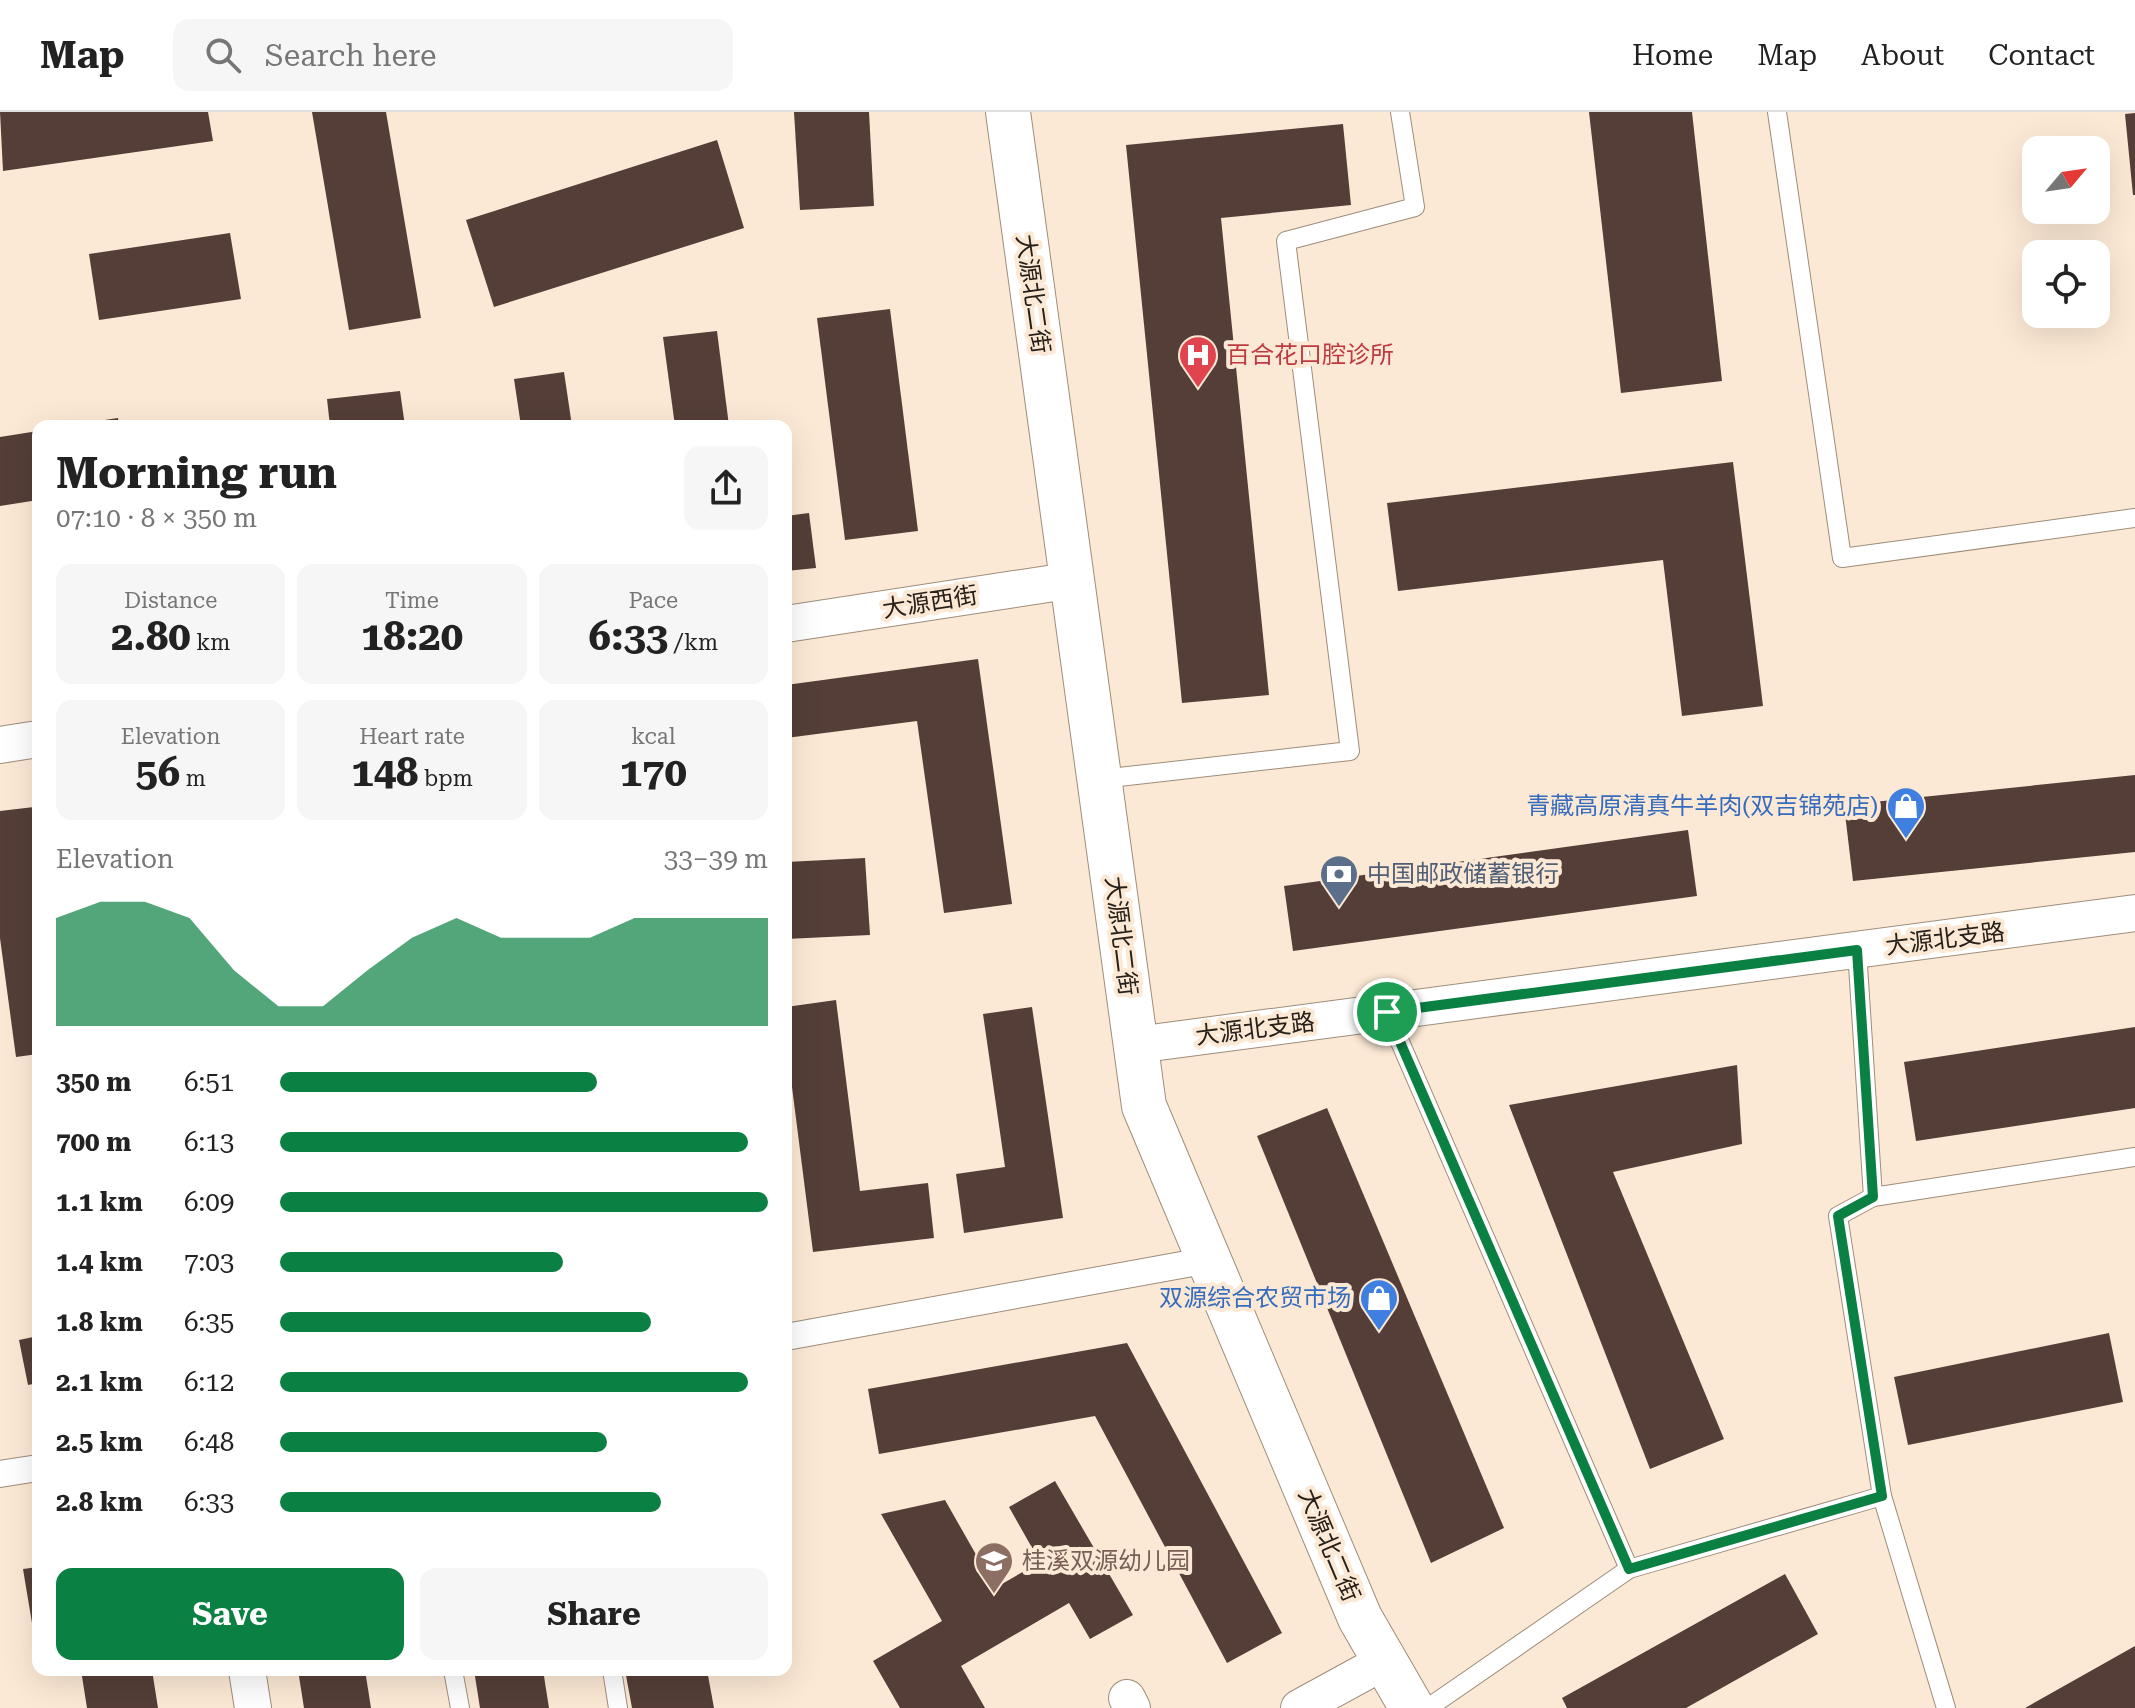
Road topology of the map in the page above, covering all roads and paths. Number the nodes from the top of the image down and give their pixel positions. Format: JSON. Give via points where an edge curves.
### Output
{"nodes":[{"id":1,"x":1008,"y":112,"type":"edge"},
{"id":2,"x":1400,"y":112,"type":"edge"},
{"id":3,"x":1777,"y":112,"type":"edge"},
{"id":4,"x":2135,"y":518,"type":"edge"},
{"id":5,"x":1074,"y":580,"type":"junction"},
{"id":6,"x":792,"y":623,"type":"edge"},
{"id":7,"x":32,"y":740,"type":"edge"},
{"id":8,"x":0,"y":745,"type":"edge"},
{"id":9,"x":1101,"y":779,"type":"junction"},
{"id":10,"x":2135,"y":913,"type":"edge"},
{"id":11,"x":1857,"y":950,"type":"junction"},
{"id":12,"x":1387,"y":1012,"type":"junction"},
{"id":13,"x":1136,"y":1045,"type":"junction"},
{"id":14,"x":2135,"y":1157,"type":"edge"},
{"id":15,"x":1873,"y":1197,"type":"junction"},
{"id":16,"x":1209,"y":1260,"type":"junction"},
{"id":17,"x":792,"y":1336,"type":"edge"},
{"id":18,"x":32,"y":1469,"type":"edge"},
{"id":19,"x":0,"y":1474,"type":"edge"},
{"id":20,"x":1882,"y":1496,"type":"junction"},
{"id":21,"x":1629,"y":1569,"type":"junction"},
{"id":22,"x":1385,"y":1661,"type":"junction"},
{"id":23,"x":248,"y":1676,"type":"edge"},
{"id":24,"x":454,"y":1676,"type":"edge"},
{"id":25,"x":613,"y":1676,"type":"edge"},
{"id":26,"x":253,"y":1708,"type":"edge"},
{"id":27,"x":460,"y":1708,"type":"edge"},
{"id":28,"x":618,"y":1708,"type":"edge"},
{"id":29,"x":1299,"y":1708,"type":"edge"},
{"id":30,"x":1412,"y":1708,"type":"edge"},
{"id":31,"x":1428,"y":1708,"type":"edge"},
{"id":32,"x":1946,"y":1708,"type":"edge"}],
"edges":[{"from":1,"to":5,"type":"street","name":"大源北二街"},
{"from":2,"to":9,"type":"lane","via":[[1415,207],[1286,241],[1350,751]]},
{"from":3,"to":4,"type":"lane","via":[[1842,558]]},
{"from":5,"to":6,"type":"street","name":"大源西街"},
{"from":5,"to":9,"type":"street","name":"大源北二街"},
{"from":7,"to":8,"type":"street"},
{"from":9,"to":13,"type":"street","name":"大源北二街"},
{"from":10,"to":11,"type":"street","name":"大源北支路"},
{"from":11,"to":12,"type":"street","name":"大源北支路"},
{"from":11,"to":15,"type":"lane"},
{"from":12,"to":13,"type":"street","name":"大源北支路"},
{"from":12,"to":21,"type":"lane"},
{"from":13,"to":16,"type":"street","name":"大源北二街","via":[[1144,1106]]},
{"from":14,"to":15,"type":"lane"},
{"from":15,"to":20,"type":"lane","via":[[1838,1216]]},
{"from":16,"to":17,"type":"street"},
{"from":16,"to":22,"type":"street","name":"大源北二街","via":[[1360,1618]]},
{"from":18,"to":19,"type":"street"},
{"from":20,"to":21,"type":"lane"},
{"from":20,"to":32,"type":"lane"},
{"from":21,"to":31,"type":"lane"},
{"from":22,"to":29,"type":"street"},
{"from":22,"to":30,"type":"street","name":"大源北二街"},
{"from":23,"to":26,"type":"street"},
{"from":24,"to":27,"type":"lane"},
{"from":25,"to":28,"type":"lane"}]}
